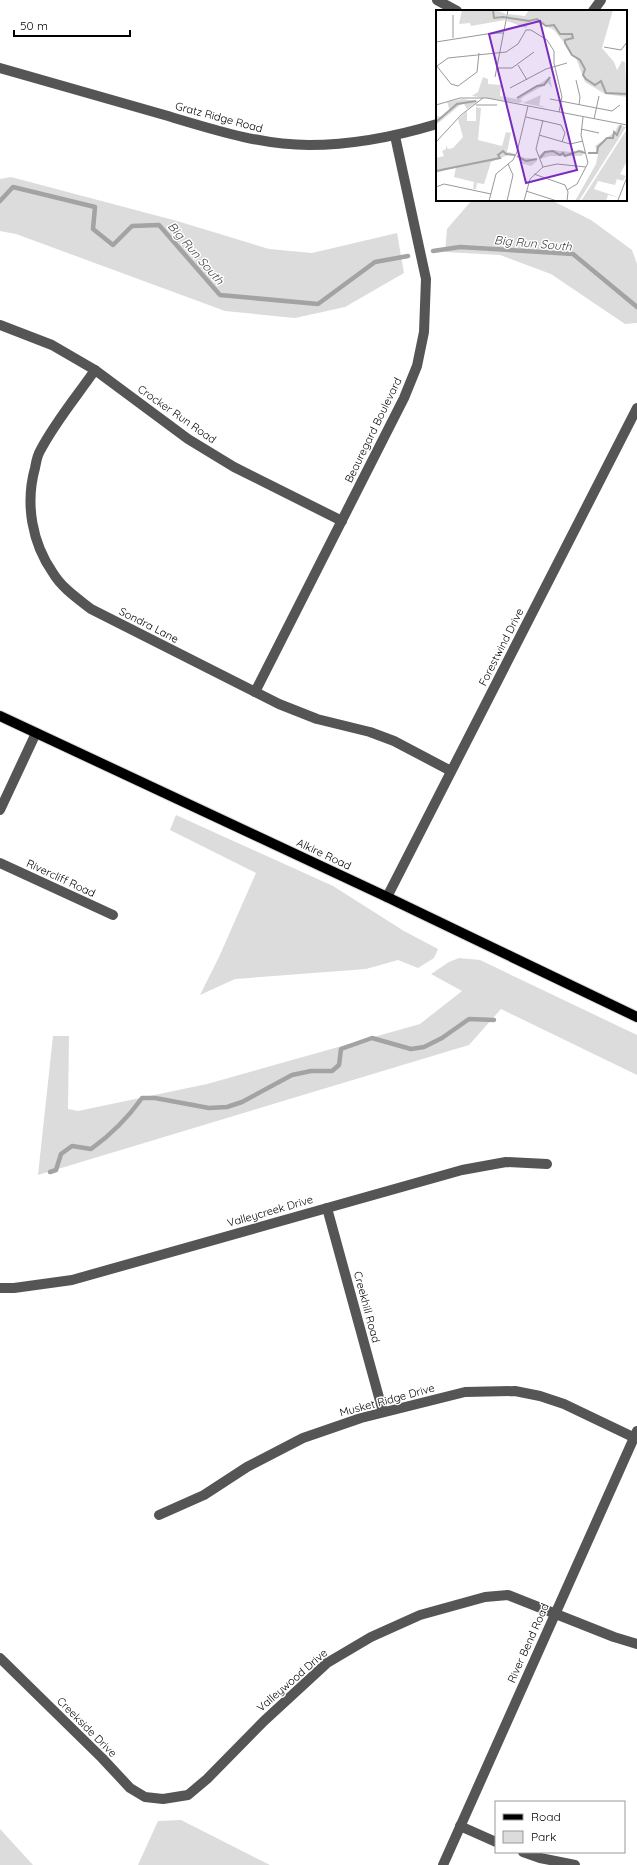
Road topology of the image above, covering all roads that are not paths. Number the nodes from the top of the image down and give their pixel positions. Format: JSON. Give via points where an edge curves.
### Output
{"nodes":[{"id":1,"x":437,"y":0,"type":"edge"},
{"id":2,"x":601,"y":0,"type":"edge"},
{"id":3,"x":455,"y":10,"type":"edge"},
{"id":4,"x":594,"y":10,"type":"edge"},
{"id":5,"x":0,"y":68,"type":"edge"},
{"id":6,"x":436,"y":124,"type":"edge"},
{"id":7,"x":395,"y":136,"type":"junction"},
{"id":8,"x":0,"y":325,"type":"edge"},
{"id":9,"x":96,"y":370,"type":"junction"},
{"id":10,"x":637,"y":408,"type":"edge"},
{"id":11,"x":342,"y":521,"type":"junction"},
{"id":12,"x":255,"y":692,"type":"junction"},
{"id":13,"x":0,"y":716,"type":"edge"},
{"id":14,"x":36,"y":733,"type":"junction"},
{"id":15,"x":451,"y":771,"type":"junction"},
{"id":16,"x":0,"y":810,"type":"edge"},
{"id":17,"x":0,"y":863,"type":"edge"},
{"id":18,"x":387,"y":897,"type":"junction"},
{"id":19,"x":113,"y":915,"type":"dead end"},
{"id":20,"x":637,"y":1017,"type":"edge"},
{"id":21,"x":547,"y":1164,"type":"dead end"},
{"id":22,"x":327,"y":1208,"type":"junction"},
{"id":23,"x":0,"y":1288,"type":"edge"},
{"id":24,"x":383,"y":1412,"type":"junction"},
{"id":25,"x":635,"y":1434,"type":"edge"},
{"id":26,"x":158,"y":1515,"type":"dead end"},
{"id":27,"x":554,"y":1614,"type":"junction"},
{"id":28,"x":637,"y":1644,"type":"edge"},
{"id":29,"x":0,"y":1658,"type":"edge"},
{"id":30,"x":163,"y":1799,"type":"joint"},
{"id":31,"x":460,"y":1826,"type":"junction"},
{"id":32,"x":495,"y":1842,"type":"edge"},
{"id":33,"x":526,"y":1853,"type":"edge"},
{"id":34,"x":443,"y":1865,"type":"edge"},
{"id":35,"x":576,"y":1865,"type":"edge"}],
"edges":[{"from":1,"to":3,"type":"street"},
{"from":2,"to":4,"type":"street"},
{"from":5,"to":7,"type":"street","name":"Gratz Ridge Road","via":[[217,131],[261,141],[307,145],[347,144]]},
{"from":6,"to":7,"type":"street","name":"Gratz Ridge Road"},
{"from":7,"to":11,"type":"street","name":"Beauregard Boulevard","via":[[426,279],[424,332],[417,366],[404,398]]},
{"from":8,"to":9,"type":"street","name":"Crocker Run Road","via":[[52,345]]},
{"from":9,"to":11,"type":"street","name":"Crocker Run Road","via":[[188,439],[234,467]]},
{"from":9,"to":12,"type":"street","name":"Sondra Lane","via":[[39,452],[30,502],[32,527],[41,552],[53,574],[70,593],[91,609]]},
{"from":10,"to":15,"type":"street","name":"Forestwind Drive"},
{"from":11,"to":12,"type":"street","name":"Beauregard Boulevard"},
{"from":12,"to":15,"type":"street","name":"Sondra Lane","via":[[317,719],[344,724],[394,741]]},
{"from":13,"to":14,"type":"main road","name":"Alkire Road"},
{"from":14,"to":16,"type":"street"},
{"from":14,"to":18,"type":"main road","name":"Alkire Road"},
{"from":15,"to":18,"type":"street","name":"Forestwind Drive"},
{"from":17,"to":19,"type":"street","name":"Rivercliff Road"},
{"from":18,"to":20,"type":"main road","name":"Alkire Road"},
{"from":21,"to":22,"type":"street","name":"Valleycreek Drive","via":[[506,1162],[462,1170]]},
{"from":22,"to":23,"type":"street","name":"Valleycreek Drive","via":[[72,1280]]},
{"from":22,"to":24,"type":"street","name":"Creekhill Road"},
{"from":24,"to":25,"type":"street","name":"Musket Ridge Drive","via":[[465,1392],[515,1391],[564,1404]]},
{"from":24,"to":26,"type":"street","name":"Musket Ridge Drive","via":[[303,1438],[247,1467],[204,1496]]},
{"from":25,"to":27,"type":"street","name":"River Bend Road"},
{"from":27,"to":28,"type":"street","name":"Valleywood Drive"},
{"from":27,"to":30,"type":"street","name":"Valleywood Drive","via":[[508,1595],[485,1597],[420,1615],[371,1637],[327,1662],[188,1795]]},
{"from":27,"to":31,"type":"street","name":"River Bend Road"},
{"from":29,"to":30,"type":"street","name":"Creekside Drive","via":[[130,1788],[145,1797]]},
{"from":31,"to":32,"type":"street"},
{"from":31,"to":34,"type":"street","name":"River Bend Road"},
{"from":33,"to":35,"type":"street"}]}
